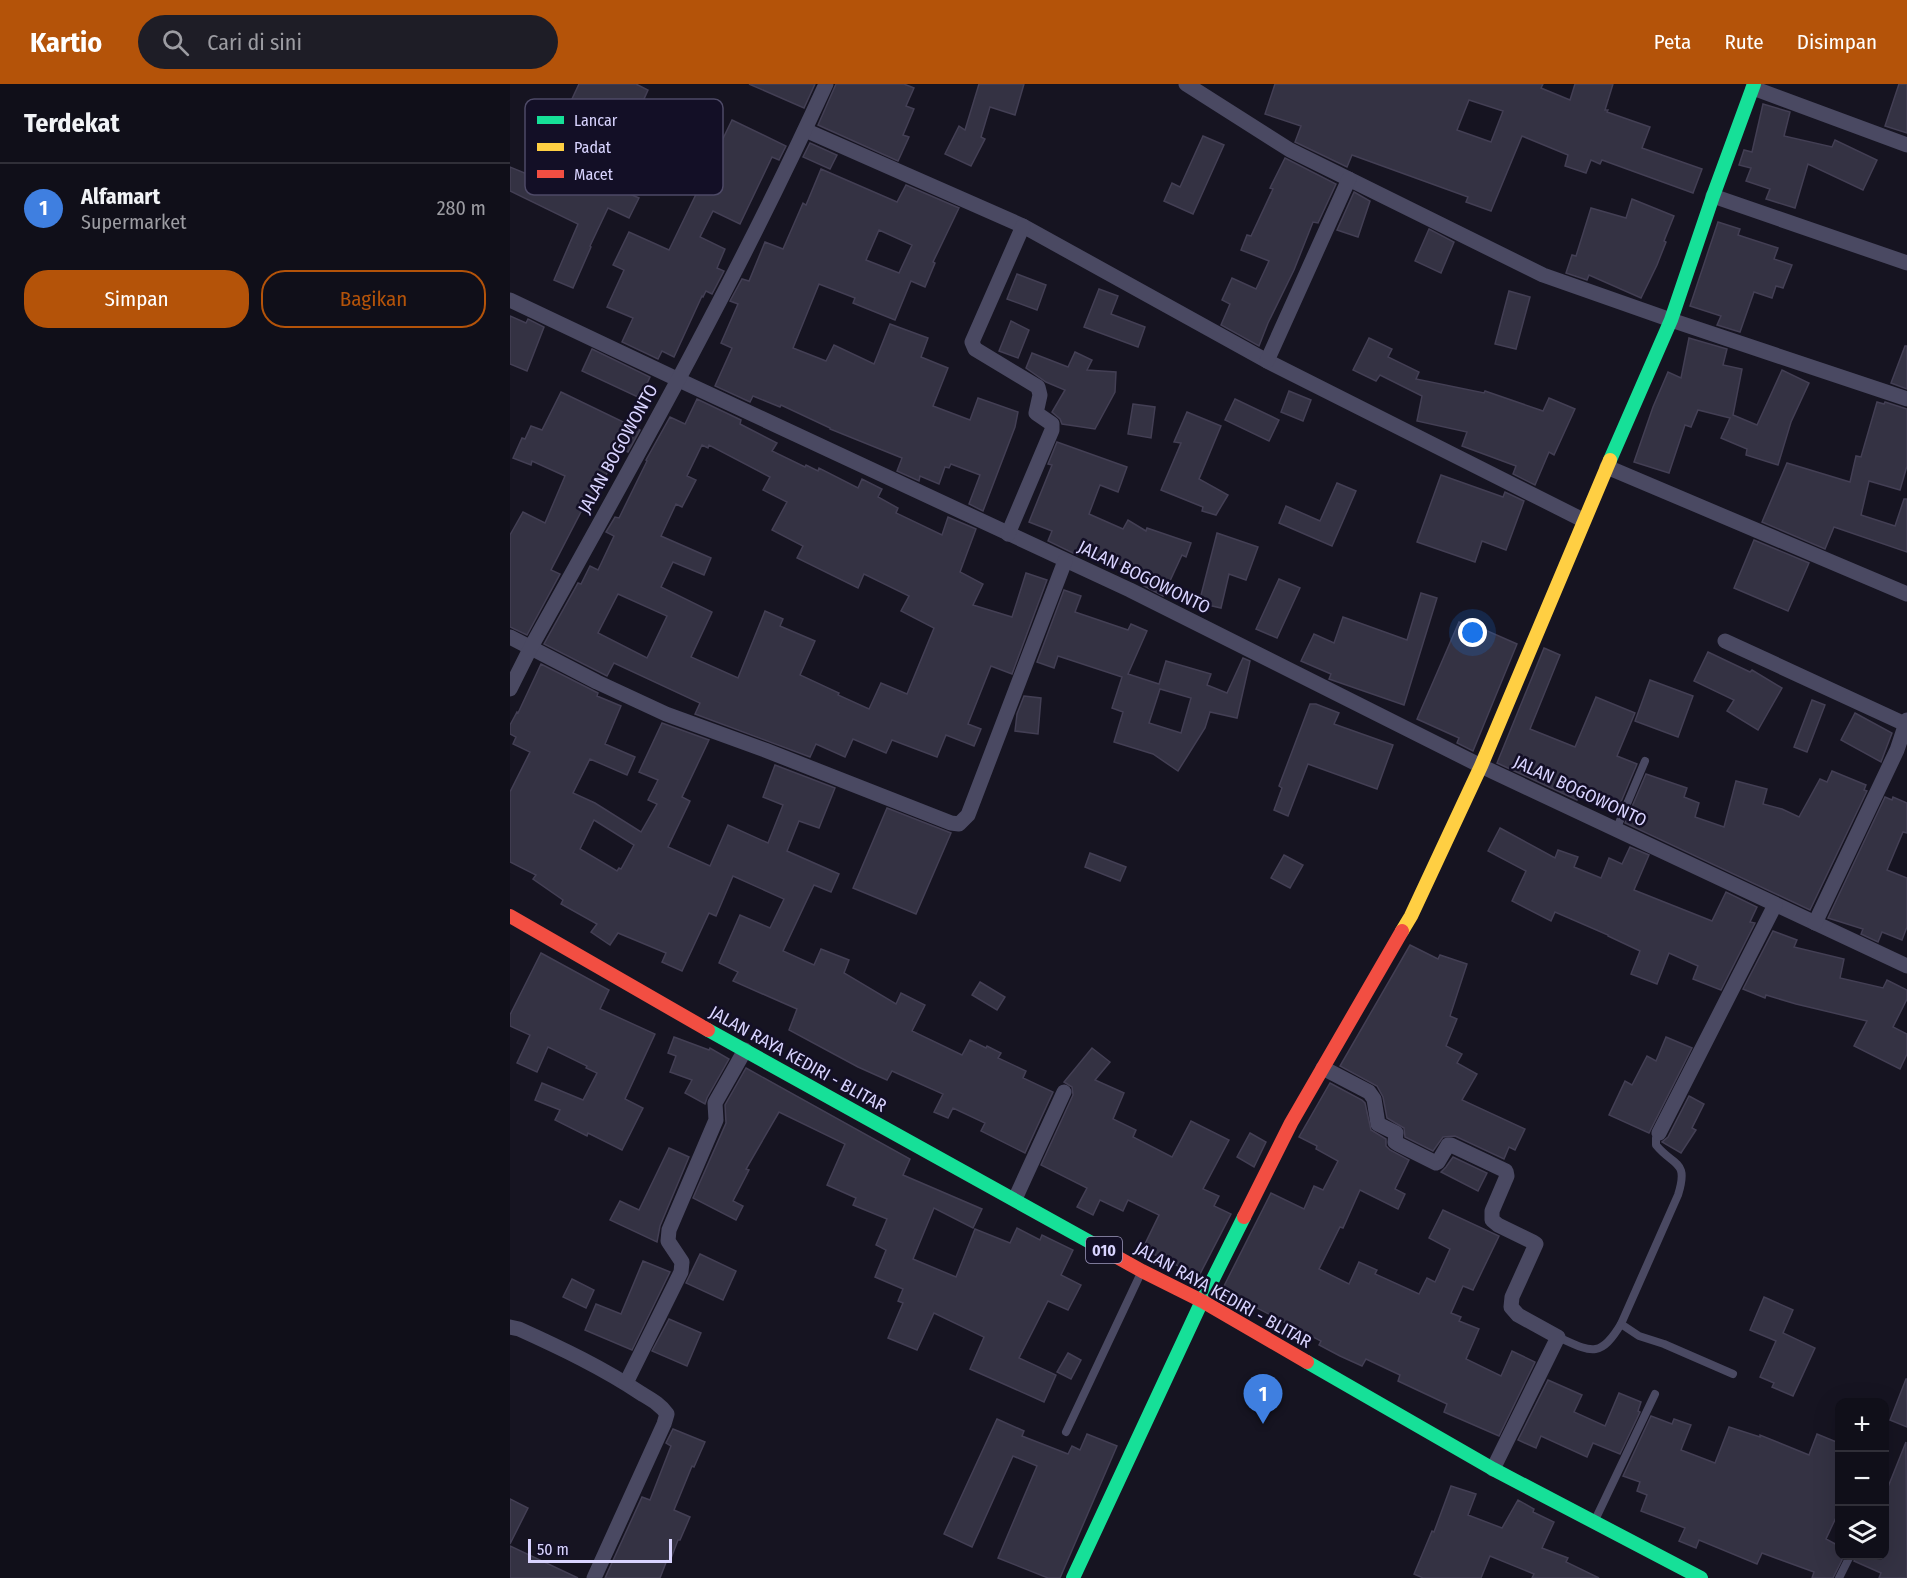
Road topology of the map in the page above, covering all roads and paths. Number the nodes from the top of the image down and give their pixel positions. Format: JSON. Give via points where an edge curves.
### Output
{"nodes":[{"id":1,"x":826,"y":84,"type":"edge"},
{"id":2,"x":1186,"y":84,"type":"edge"},
{"id":3,"x":1754,"y":86,"type":"edge"},
{"id":4,"x":805,"y":130,"type":"junction"},
{"id":5,"x":1907,"y":144,"type":"edge"},
{"id":6,"x":1349,"y":179,"type":"junction"},
{"id":7,"x":1713,"y":196,"type":"junction"},
{"id":8,"x":1023,"y":226,"type":"junction"},
{"id":9,"x":1907,"y":263,"type":"edge"},
{"id":10,"x":510,"y":300,"type":"edge"},
{"id":11,"x":1671,"y":320,"type":"junction"},
{"id":12,"x":1267,"y":361,"type":"junction"},
{"id":13,"x":679,"y":380,"type":"junction"},
{"id":14,"x":1907,"y":399,"type":"edge"},
{"id":15,"x":1607,"y":467,"type":"junction"},
{"id":16,"x":1583,"y":520,"type":"junction"},
{"id":17,"x":1008,"y":534,"type":"junction"},
{"id":18,"x":1065,"y":561,"type":"junction"},
{"id":19,"x":1907,"y":594,"type":"edge"},
{"id":20,"x":510,"y":637,"type":"edge"},
{"id":21,"x":1725,"y":641,"type":"dead end"},
{"id":22,"x":531,"y":647,"type":"junction"},
{"id":23,"x":510,"y":689,"type":"edge"},
{"id":24,"x":1906,"y":722,"type":"edge"},
{"id":25,"x":1902,"y":752,"type":"edge"},
{"id":26,"x":1645,"y":761,"type":"dead end"},
{"id":27,"x":1481,"y":766,"type":"junction"},
{"id":28,"x":1616,"y":830,"type":"junction"},
{"id":29,"x":1775,"y":904,"type":"junction"},
{"id":30,"x":510,"y":916,"type":"edge"},
{"id":31,"x":1815,"y":923,"type":"junction"},
{"id":32,"x":1907,"y":966,"type":"edge"},
{"id":33,"x":745,"y":1050,"type":"junction"},
{"id":34,"x":1323,"y":1068,"type":"junction"},
{"id":35,"x":1064,"y":1092,"type":"dead end"},
{"id":36,"x":1659,"y":1133,"type":"joint"},
{"id":37,"x":1015,"y":1199,"type":"junction"},
{"id":38,"x":1142,"y":1271,"type":"junction"},
{"id":39,"x":1202,"y":1301,"type":"junction"},
{"id":40,"x":1621,"y":1324,"type":"junction"},
{"id":41,"x":510,"y":1327,"type":"edge"},
{"id":42,"x":1558,"y":1337,"type":"junction"},
{"id":43,"x":1733,"y":1374,"type":"dead end"},
{"id":44,"x":626,"y":1383,"type":"junction"},
{"id":45,"x":1655,"y":1394,"type":"dead end"},
{"id":46,"x":1066,"y":1432,"type":"dead end"},
{"id":47,"x":1493,"y":1469,"type":"junction"},
{"id":48,"x":1594,"y":1522,"type":"junction"},
{"id":49,"x":1848,"y":1560,"type":"edge"},
{"id":50,"x":594,"y":1578,"type":"edge"},
{"id":51,"x":1073,"y":1578,"type":"edge"},
{"id":52,"x":1701,"y":1578,"type":"edge"},
{"id":53,"x":1839,"y":1578,"type":"edge"}],
"edges":[{"from":1,"to":4,"type":"street"},
{"from":2,"to":6,"type":"street","via":[[1290,150]]},
{"from":3,"to":5,"type":"street"},
{"from":3,"to":7,"type":"street"},
{"from":4,"to":8,"type":"street"},
{"from":4,"to":13,"type":"street"},
{"from":6,"to":11,"type":"street","via":[[1543,275]]},
{"from":6,"to":12,"type":"street"},
{"from":7,"to":9,"type":"street"},
{"from":7,"to":11,"type":"street"},
{"from":8,"to":12,"type":"street"},
{"from":8,"to":17,"type":"street","via":[[972,342],[975,349],[1038,387],[1036,412],[1052,424]]},
{"from":10,"to":13,"type":"street"},
{"from":11,"to":14,"type":"street"},
{"from":11,"to":15,"type":"street"},
{"from":12,"to":16,"type":"street"},
{"from":13,"to":17,"type":"street","name":"JALAN BOGOWONTO"},
{"from":13,"to":22,"type":"street","name":"JALAN BOGOWONTO"},
{"from":15,"to":16,"type":"street"},
{"from":15,"to":19,"type":"street"},
{"from":16,"to":27,"type":"street"},
{"from":17,"to":18,"type":"street","name":"JALAN BOGOWONTO"},
{"from":18,"to":22,"type":"street","via":[[968,815],[958,824],[666,714]]},
{"from":18,"to":27,"type":"street","name":"JALAN BOGOWONTO"},
{"from":20,"to":22,"type":"street"},
{"from":21,"to":24,"type":"street"},
{"from":22,"to":23,"type":"street","name":"JALAN BOGOWONTO"},
{"from":24,"to":25,"type":"street"},
{"from":25,"to":31,"type":"street"},
{"from":26,"to":28,"type":"lane"},
{"from":27,"to":28,"type":"street","name":"JALAN BOGOWONTO"},
{"from":27,"to":34,"type":"street","via":[[1411,916]]},
{"from":28,"to":29,"type":"street","name":"JALAN BOGOWONTO"},
{"from":29,"to":31,"type":"street","name":"JALAN BOGOWONTO"},
{"from":29,"to":36,"type":"street"},
{"from":30,"to":33,"type":"street","name":"JALAN RAYA KEDIRI - BLITAR","number":"010"},
{"from":31,"to":32,"type":"street","name":"JALAN BOGOWONTO"},
{"from":33,"to":37,"type":"street","name":"JALAN RAYA KEDIRI - BLITAR","number":"010"},
{"from":33,"to":44,"type":"street","via":[[715,1103],[716,1120],[669,1230],[668,1241],[682,1262],[681,1272]]},
{"from":34,"to":39,"type":"street","via":[[1291,1123]]},
{"from":34,"to":42,"type":"street","via":[[1369,1092],[1378,1124],[1396,1133],[1398,1144],[1436,1163],[1451,1145],[1506,1171],[1492,1220],[1536,1244],[1511,1307]]},
{"from":35,"to":37,"type":"street"},
{"from":36,"to":40,"type":"lane","via":[[1656,1145],[1681,1168],[1683,1178]]},
{"from":37,"to":38,"type":"street","name":"JALAN RAYA KEDIRI - BLITAR","number":"010"},
{"from":38,"to":39,"type":"street","name":"JALAN RAYA KEDIRI - BLITAR","number":"010"},
{"from":38,"to":46,"type":"lane"},
{"from":39,"to":47,"type":"street","name":"JALAN RAYA KEDIRI - BLITAR","number":"010"},
{"from":39,"to":51,"type":"street"},
{"from":40,"to":42,"type":"lane","via":[[1605,1347],[1579,1347]]},
{"from":40,"to":43,"type":"lane","via":[[1639,1336]]},
{"from":41,"to":44,"type":"street","via":[[570,1352]]},
{"from":42,"to":47,"type":"street"},
{"from":44,"to":50,"type":"street","via":[[663,1407],[667,1414]]},
{"from":45,"to":48,"type":"lane"},
{"from":47,"to":48,"type":"street","name":"JALAN RAYA KEDIRI - BLITAR","number":"010"},
{"from":48,"to":52,"type":"street","name":"JALAN RAYA KEDIRI - BLITAR","number":"010"},
{"from":49,"to":53,"type":"lane"}]}
